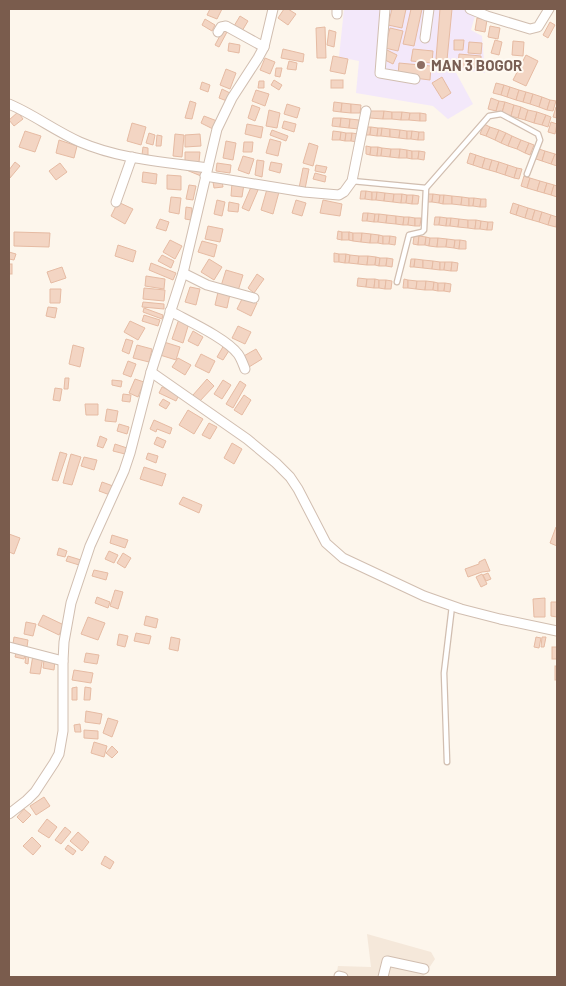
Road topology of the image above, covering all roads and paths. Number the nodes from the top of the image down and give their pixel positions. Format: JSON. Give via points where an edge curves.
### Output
{"nodes":[{"id":1,"x":273,"y":9,"type":"edge"},
{"id":2,"x":385,"y":9,"type":"edge"},
{"id":3,"x":429,"y":9,"type":"edge"},
{"id":4,"x":470,"y":9,"type":"edge"},
{"id":5,"x":549,"y":9,"type":"edge"},
{"id":6,"x":218,"y":32,"type":"dead end"},
{"id":7,"x":425,"y":38,"type":"dead end"},
{"id":8,"x":264,"y":47,"type":"junction"},
{"id":9,"x":415,"y":79,"type":"dead end"},
{"id":10,"x":9,"y":104,"type":"edge"},
{"id":11,"x":366,"y":111,"type":"dead end"},
{"id":12,"x":132,"y":157,"type":"junction"},
{"id":13,"x":206,"y":172,"type":"junction"},
{"id":14,"x":527,"y":174,"type":"dead end"},
{"id":15,"x":352,"y":181,"type":"junction"},
{"id":16,"x":426,"y":188,"type":"junction"},
{"id":17,"x":116,"y":202,"type":"dead end"},
{"id":18,"x":183,"y":273,"type":"junction"},
{"id":19,"x":397,"y":282,"type":"dead end"},
{"id":20,"x":254,"y":298,"type":"dead end"},
{"id":21,"x":170,"y":311,"type":"junction"},
{"id":22,"x":245,"y":369,"type":"dead end"},
{"id":23,"x":151,"y":372,"type":"junction"},
{"id":24,"x":450,"y":604,"type":"junction"},
{"id":25,"x":557,"y":631,"type":"edge"},
{"id":26,"x":9,"y":647,"type":"edge"},
{"id":27,"x":63,"y":661,"type":"junction"},
{"id":28,"x":447,"y":762,"type":"dead end"},
{"id":29,"x":9,"y":814,"type":"edge"},
{"id":30,"x":424,"y":969,"type":"dead end"},
{"id":31,"x":384,"y":977,"type":"edge"}],
"edges":[{"from":1,"to":8,"type":"street"},
{"from":2,"to":9,"type":"street","via":[[380,73]]},
{"from":3,"to":7,"type":"street"},
{"from":4,"to":5,"type":"street","via":[[530,29],[538,27]]},
{"from":6,"to":8,"type":"street","via":[[226,26]]},
{"from":8,"to":13,"type":"street","via":[[220,123]]},
{"from":10,"to":12,"type":"street","via":[[94,148]]},
{"from":11,"to":15,"type":"street"},
{"from":12,"to":13,"type":"street"},
{"from":12,"to":17,"type":"street"},
{"from":13,"to":15,"type":"street","via":[[333,195],[344,192]]},
{"from":13,"to":18,"type":"street"},
{"from":14,"to":16,"type":"lane","via":[[540,135],[496,114],[490,116]]},
{"from":15,"to":16,"type":"lane"},
{"from":16,"to":19,"type":"lane","via":[[424,230],[409,235]]},
{"from":18,"to":20,"type":"street","via":[[207,285]]},
{"from":18,"to":21,"type":"street"},
{"from":21,"to":22,"type":"street","via":[[232,348]]},
{"from":21,"to":23,"type":"street"},
{"from":23,"to":24,"type":"street","via":[[276,463],[298,489],[333,551],[424,596]]},
{"from":23,"to":27,"type":"street","via":[[124,471],[90,546],[72,603]]},
{"from":24,"to":25,"type":"street"},
{"from":24,"to":28,"type":"lane","via":[[444,673]]},
{"from":26,"to":27,"type":"street"},
{"from":27,"to":29,"type":"street","via":[[63,731],[59,754],[35,792]]},
{"from":30,"to":31,"type":"street","via":[[387,961]]}]}
